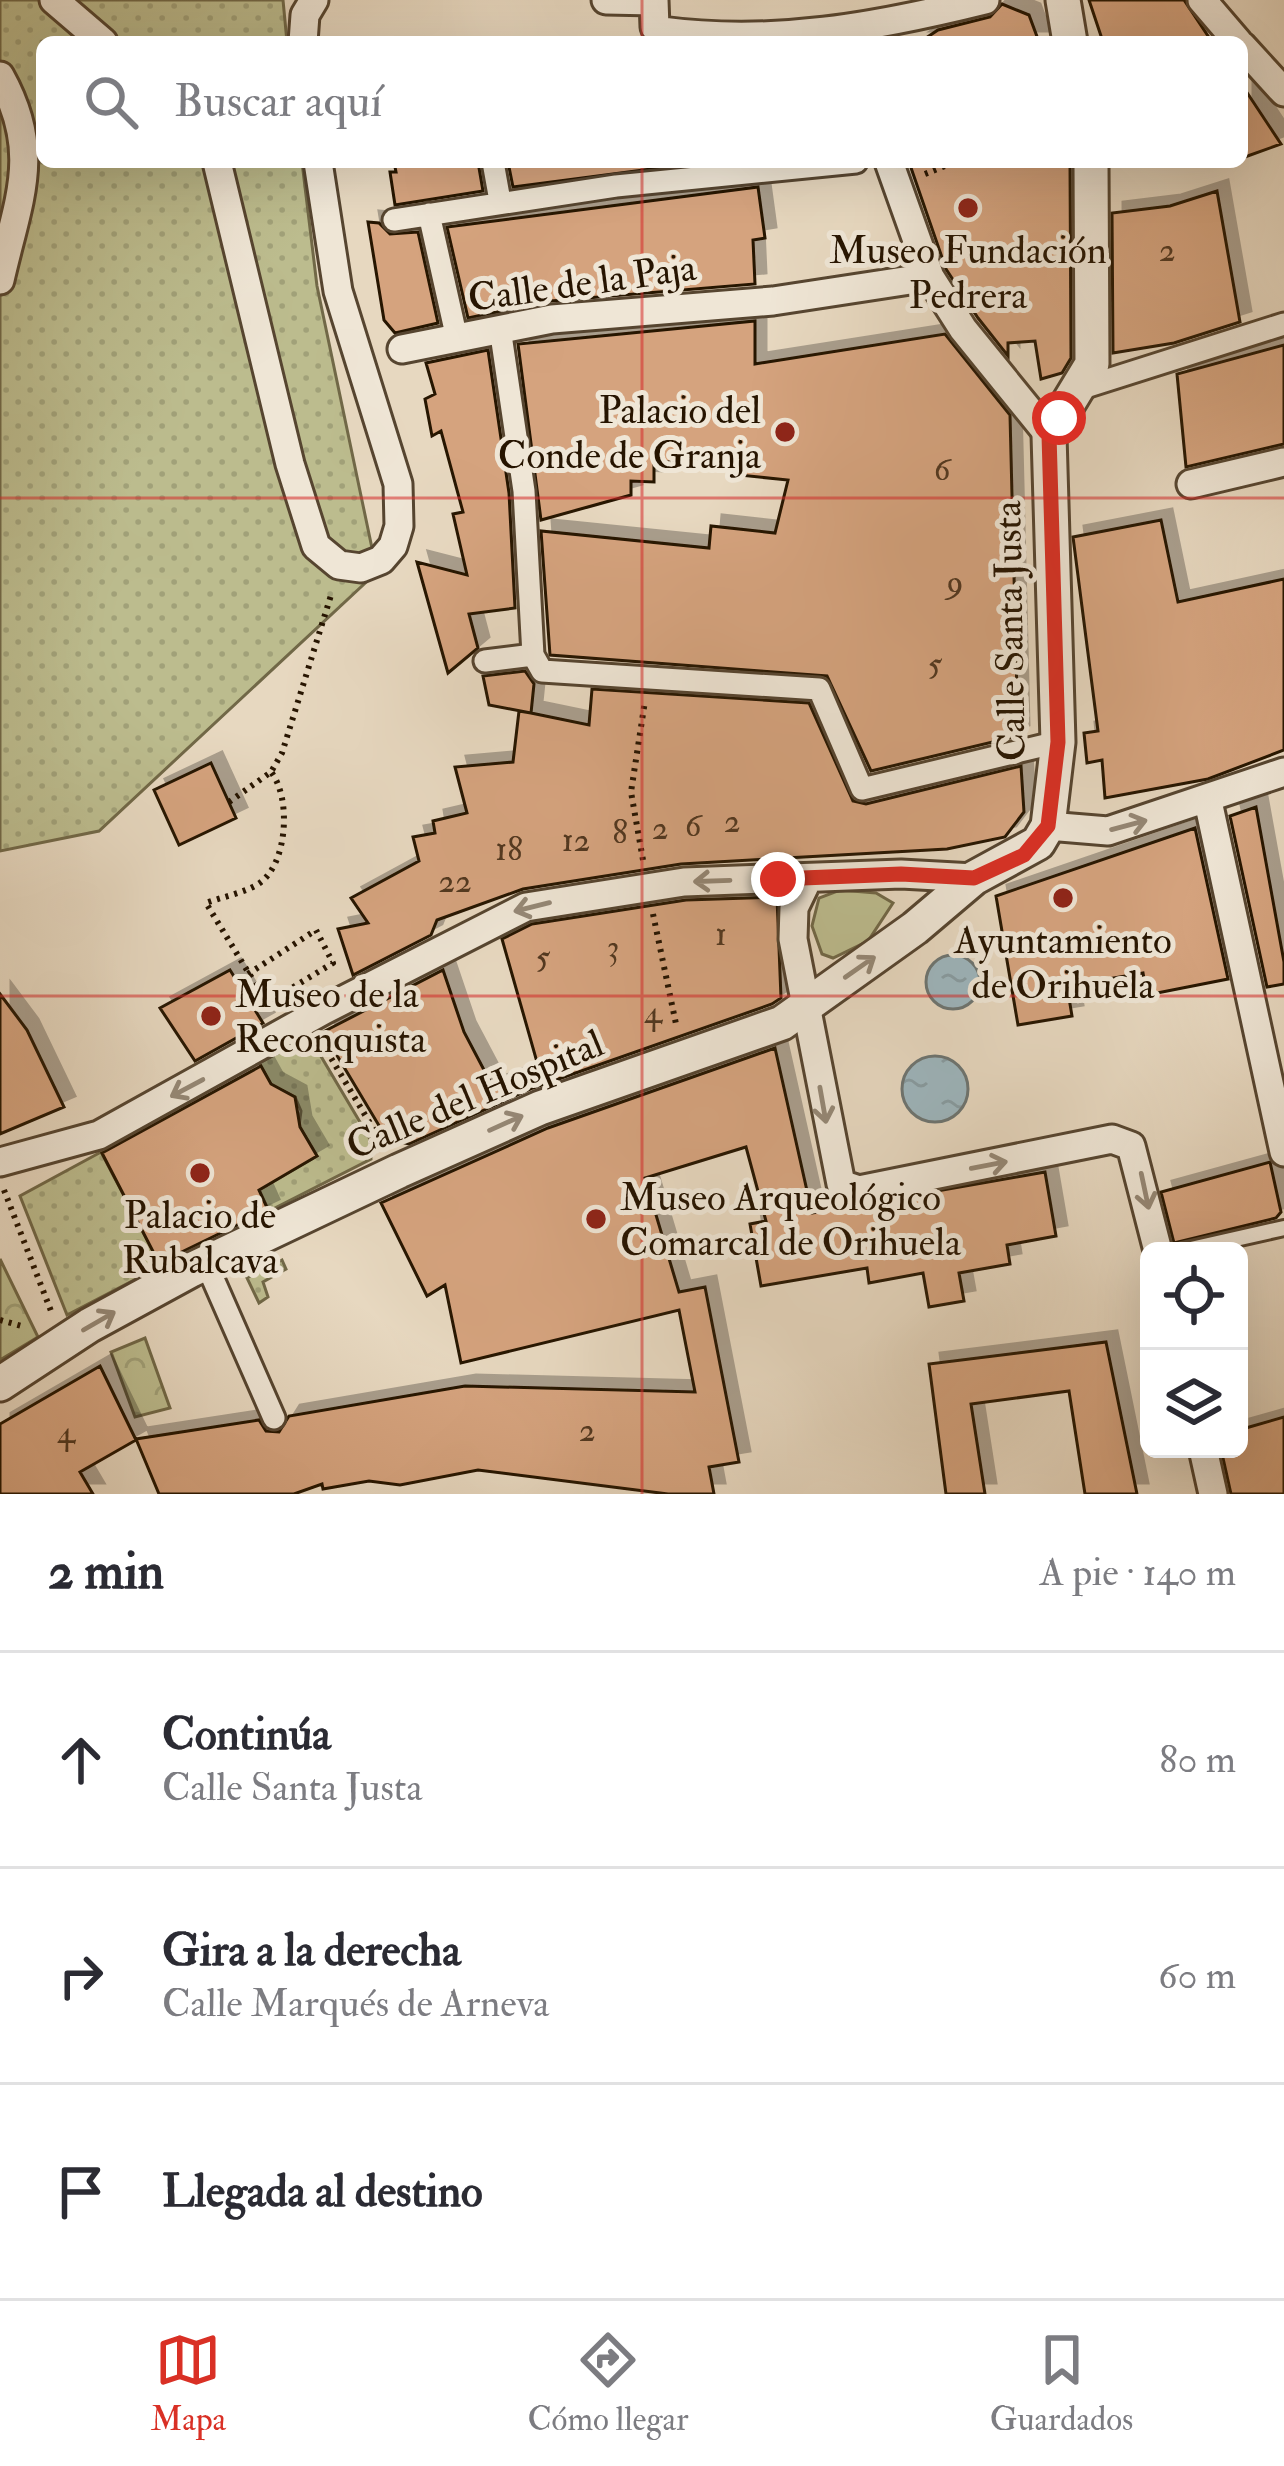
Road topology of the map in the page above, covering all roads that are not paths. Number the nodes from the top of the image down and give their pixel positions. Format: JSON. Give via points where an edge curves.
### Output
{"nodes":[{"id":1,"x":54,"y":0,"type":"edge"},
{"id":2,"x":314,"y":0,"type":"edge"},
{"id":3,"x":606,"y":0,"type":"edge"},
{"id":4,"x":654,"y":0,"type":"edge"},
{"id":5,"x":848,"y":0,"type":"edge"},
{"id":6,"x":985,"y":0,"type":"edge"},
{"id":7,"x":1063,"y":0,"type":"edge"},
{"id":8,"x":1202,"y":0,"type":"edge"},
{"id":9,"x":856,"y":35,"type":"edge"},
{"id":10,"x":96,"y":36,"type":"edge"},
{"id":11,"x":303,"y":36,"type":"edge"},
{"id":12,"x":722,"y":36,"type":"edge"},
{"id":13,"x":1069,"y":36,"type":"edge"},
{"id":14,"x":1233,"y":36,"type":"edge"},
{"id":15,"x":1248,"y":53,"type":"edge"},
{"id":16,"x":0,"y":76,"type":"edge"},
{"id":17,"x":1284,"y":92,"type":"edge"},
{"id":18,"x":218,"y":168,"type":"edge"},
{"id":19,"x":319,"y":168,"type":"edge"},
{"id":20,"x":494,"y":168,"type":"edge"},
{"id":21,"x":801,"y":168,"type":"edge"},
{"id":22,"x":891,"y":168,"type":"edge"},
{"id":23,"x":1091,"y":168,"type":"edge"},
{"id":24,"x":500,"y":201,"type":"junction"},
{"id":25,"x":429,"y":214,"type":"junction"},
{"id":26,"x":394,"y":220,"type":"dead end"},
{"id":27,"x":930,"y":277,"type":"junction"},
{"id":28,"x":0,"y":280,"type":"edge"},
{"id":29,"x":1284,"y":324,"type":"edge"},
{"id":30,"x":500,"y":328,"type":"junction"},
{"id":31,"x":457,"y":339,"type":"junction"},
{"id":32,"x":402,"y":349,"type":"dead end"},
{"id":33,"x":1076,"y":390,"type":"junction"},
{"id":34,"x":1020,"y":399,"type":"junction"},
{"id":35,"x":1049,"y":435,"type":"junction"},
{"id":36,"x":1284,"y":462,"type":"edge"},
{"id":37,"x":1191,"y":484,"type":"dead end"},
{"id":38,"x":533,"y":655,"type":"junction"},
{"id":39,"x":485,"y":662,"type":"dead end"},
{"id":40,"x":1058,"y":742,"type":"junction"},
{"id":41,"x":1284,"y":772,"type":"edge"},
{"id":42,"x":1208,"y":801,"type":"junction"},
{"id":43,"x":1048,"y":826,"type":"junction"},
{"id":44,"x":901,"y":874,"type":"junction"},
{"id":45,"x":808,"y":878,"type":"junction"},
{"id":46,"x":974,"y":878,"type":"junction"},
{"id":47,"x":915,"y":928,"type":"junction"},
{"id":48,"x":808,"y":995,"type":"junction"},
{"id":49,"x":1284,"y":1152,"type":"edge"},
{"id":50,"x":0,"y":1162,"type":"edge"},
{"id":51,"x":1284,"y":1228,"type":"edge"},
{"id":52,"x":1156,"y":1242,"type":"edge"},
{"id":53,"x":1222,"y":1242,"type":"edge"},
{"id":54,"x":206,"y":1263,"type":"junction"},
{"id":55,"x":0,"y":1384,"type":"edge"},
{"id":56,"x":274,"y":1418,"type":"dead end"},
{"id":57,"x":1205,"y":1458,"type":"edge"},
{"id":58,"x":1214,"y":1494,"type":"edge"}],
"edges":[{"from":1,"to":10,"type":"street"},
{"from":2,"to":11,"type":"street"},
{"from":3,"to":4,"type":"street"},
{"from":4,"to":12,"type":"street","via":[[661,31]]},
{"from":5,"to":9,"type":"street"},
{"from":6,"to":9,"type":"street"},
{"from":7,"to":13,"type":"street"},
{"from":8,"to":14,"type":"street"},
{"from":15,"to":17,"type":"street"},
{"from":16,"to":28,"type":"street","via":[[27,148]]},
{"from":18,"to":19,"type":"street","via":[[316,546],[339,565],[362,568],[393,546],[400,505],[338,292]]},
{"from":20,"to":24,"type":"street"},
{"from":21,"to":24,"type":"street"},
{"from":22,"to":27,"type":"street"},
{"from":23,"to":33,"type":"street","via":[[1092,364]]},
{"from":24,"to":25,"type":"street"},
{"from":25,"to":26,"type":"street"},
{"from":25,"to":31,"type":"street"},
{"from":27,"to":30,"type":"street","name":"Calle de la Paja"},
{"from":27,"to":34,"type":"street"},
{"from":29,"to":33,"type":"street"},
{"from":30,"to":31,"type":"street","name":"Calle de la Paja"},
{"from":30,"to":38,"type":"street","via":[[524,490]]},
{"from":31,"to":32,"type":"street","name":"Calle de la Paja"},
{"from":33,"to":34,"type":"street"},
{"from":33,"to":35,"type":"street"},
{"from":34,"to":35,"type":"street"},
{"from":35,"to":40,"type":"street","name":"Calle Santa Justa"},
{"from":36,"to":37,"type":"street"},
{"from":38,"to":39,"type":"street"},
{"from":38,"to":40,"type":"street","via":[[542,671],[819,689],[862,789]]},
{"from":40,"to":43,"type":"street","name":"Calle Santa Justa"},
{"from":41,"to":42,"type":"street"},
{"from":43,"to":42,"type":"street","one_way":true,"via":[[1108,831]]},
{"from":42,"to":49,"type":"street"},
{"from":43,"to":46,"type":"street","name":"Calle del Hospital","via":[[1024,855]]},
{"from":44,"to":45,"type":"street"},
{"from":44,"to":46,"type":"street"},
{"from":44,"to":47,"type":"street"},
{"from":45,"to":48,"type":"street","via":[[794,908]]},
{"from":45,"to":50,"type":"street","one_way":true,"via":[[647,886],[501,916],[99,1135]]},
{"from":46,"to":47,"type":"street","name":"Calle del Hospital"},
{"from":48,"to":47,"type":"street","name":"Calle del Hospital","one_way":true},
{"from":48,"to":52,"type":"street","one_way":true,"via":[[841,1184],[860,1190],[1112,1138],[1131,1146],[1139,1162]]},
{"from":54,"to":48,"type":"street","name":"Calle del Hospital","one_way":true,"via":[[540,1108],[782,1023]]},
{"from":51,"to":53,"type":"lane"},
{"from":55,"to":54,"type":"street","name":"Calle del Hospital","one_way":true},
{"from":54,"to":56,"type":"street"},
{"from":57,"to":58,"type":"street"}]}
